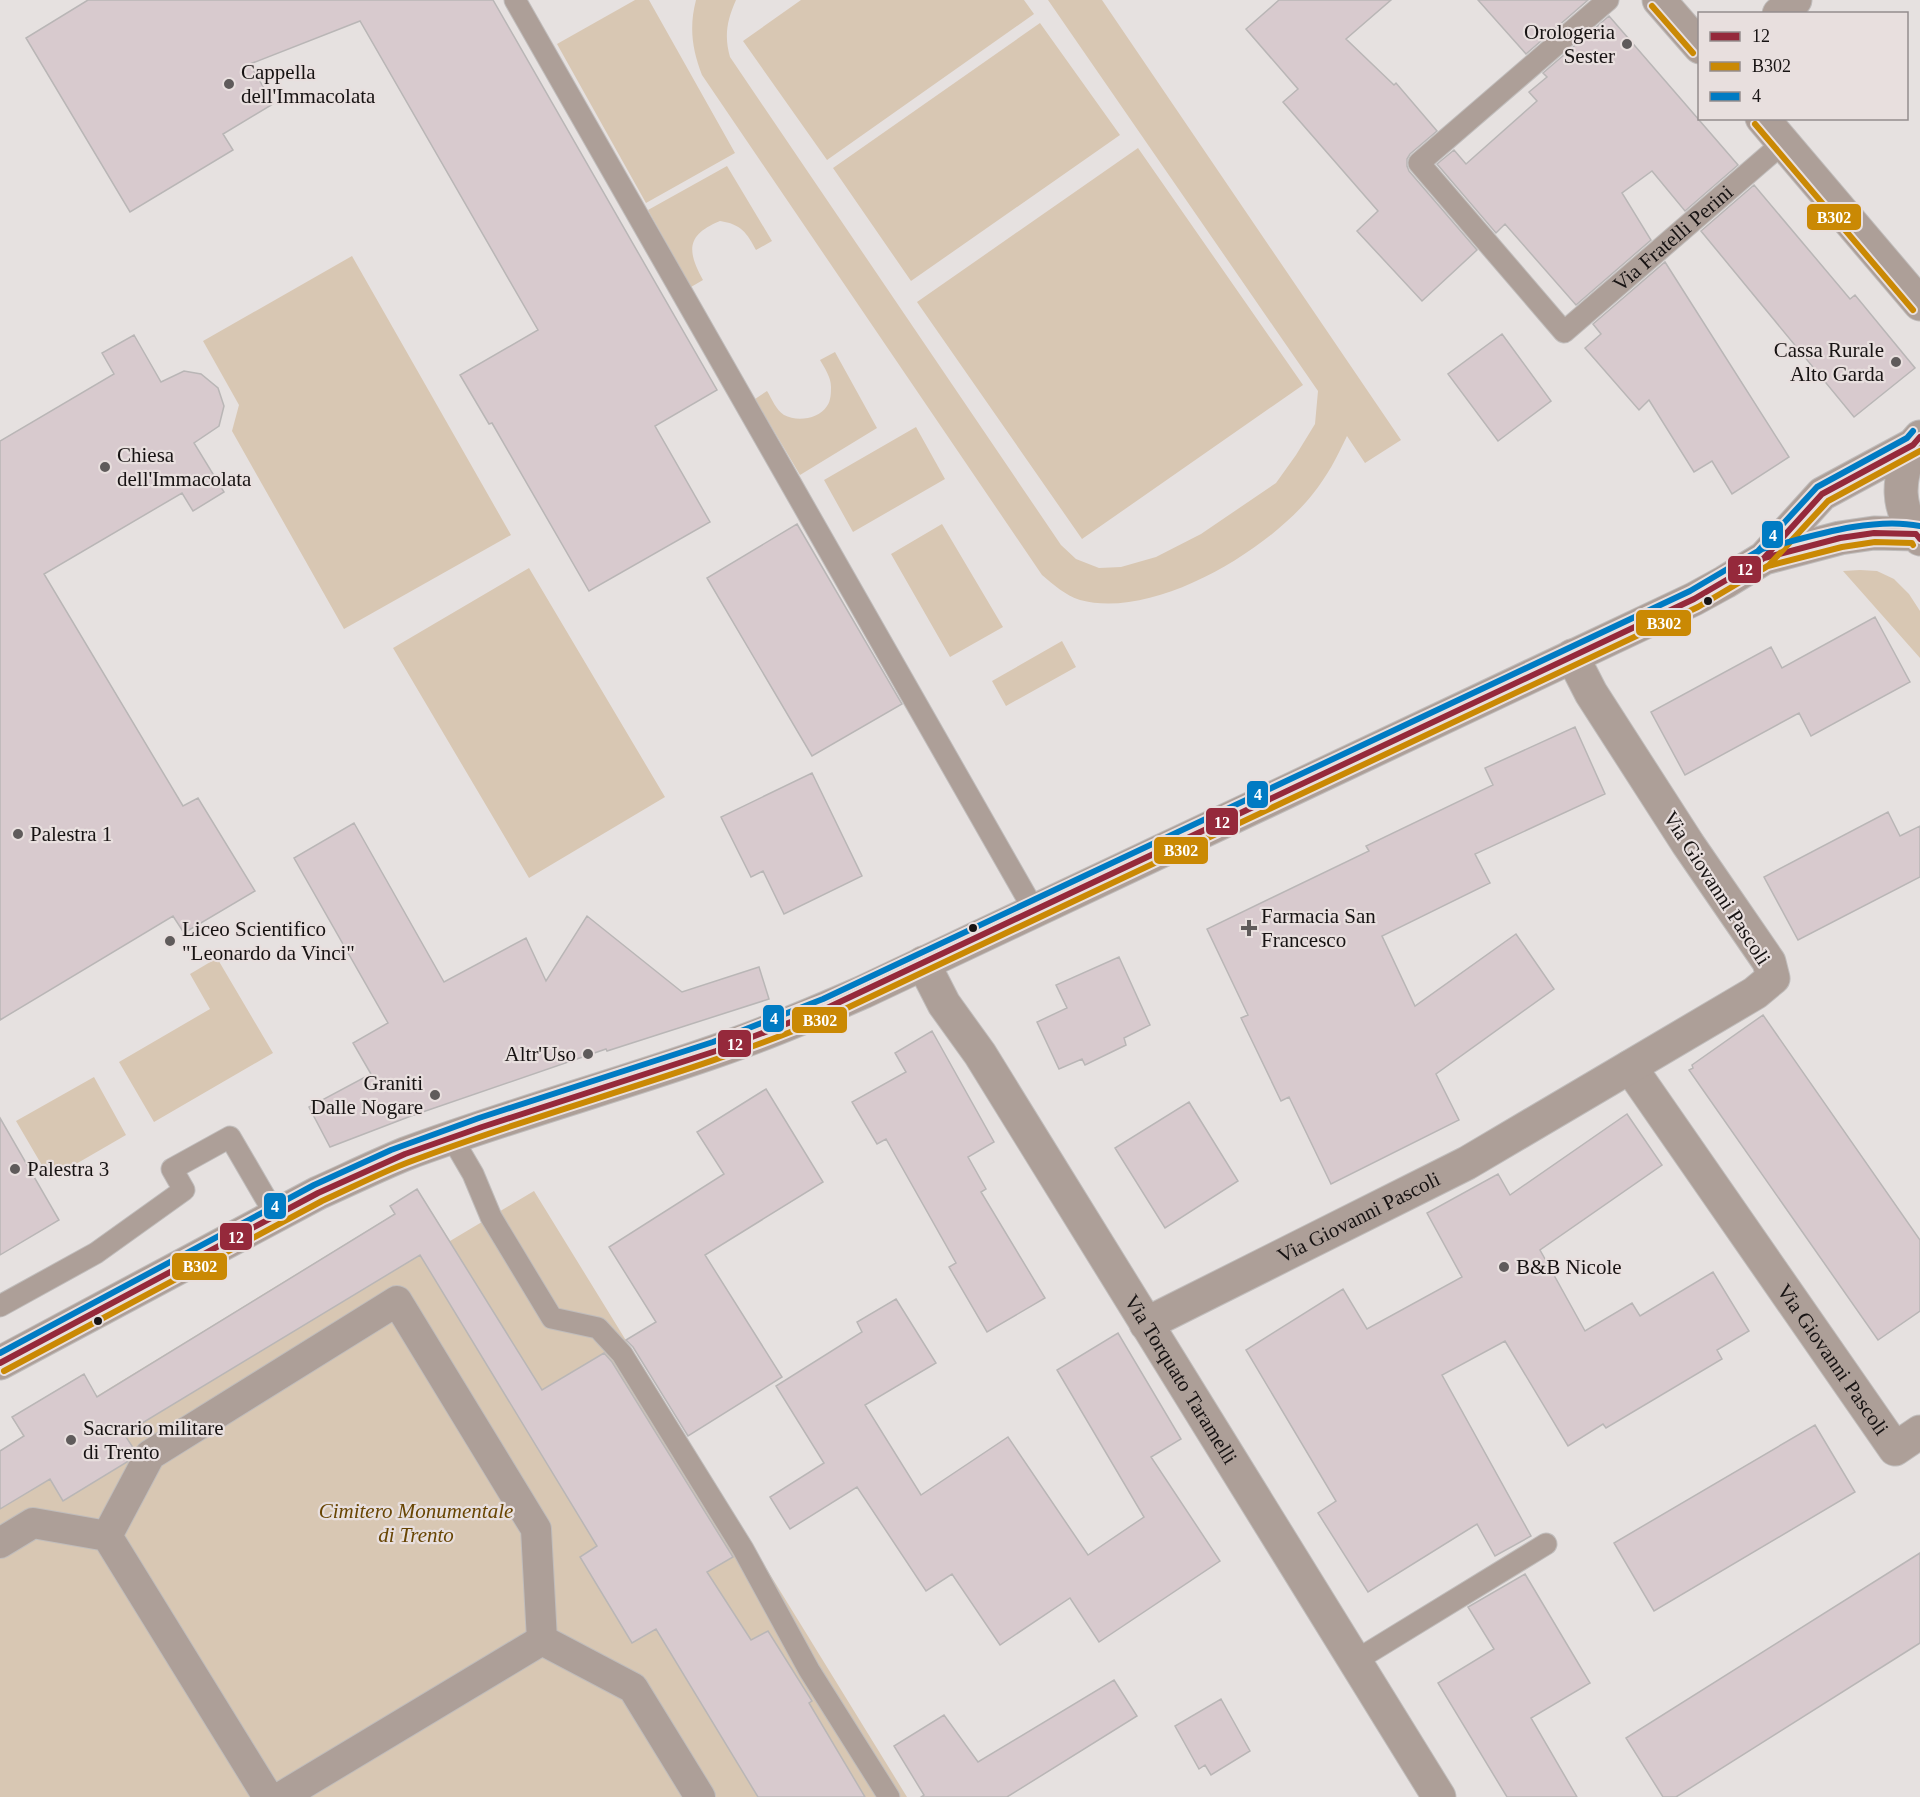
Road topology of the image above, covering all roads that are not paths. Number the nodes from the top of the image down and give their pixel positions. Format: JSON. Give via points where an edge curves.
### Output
{"nodes":[{"id":1,"x":515,"y":0,"type":"edge"},
{"id":2,"x":1608,"y":0,"type":"edge"},
{"id":3,"x":1659,"y":0,"type":"edge"},
{"id":4,"x":1795,"y":0,"type":"edge"},
{"id":5,"x":1781,"y":12,"type":"edge"},
{"id":6,"x":1698,"y":45,"type":"edge"},
{"id":7,"x":1764,"y":120,"type":"edge"},
{"id":8,"x":1784,"y":143,"type":"junction"},
{"id":9,"x":1920,"y":304,"type":"edge"},
{"id":10,"x":1916,"y":441,"type":"edge"},
{"id":11,"x":1918,"y":536,"type":"edge"},
{"id":12,"x":1764,"y":558,"type":"junction"},
{"id":13,"x":1572,"y":656,"type":"junction"},
{"id":14,"x":1035,"y":910,"type":"junction"},
{"id":15,"x":922,"y":963,"type":"junction"},
{"id":16,"x":1630,"y":1067,"type":"junction"},
{"id":17,"x":452,"y":1138,"type":"junction"},
{"id":18,"x":276,"y":1216,"type":"junction"},
{"id":19,"x":0,"y":1306,"type":"edge"},
{"id":20,"x":1146,"y":1324,"type":"junction"},
{"id":21,"x":0,"y":1363,"type":"edge"},
{"id":22,"x":1920,"y":1432,"type":"edge"},
{"id":23,"x":107,"y":1536,"type":"junction"},
{"id":24,"x":0,"y":1543,"type":"edge"},
{"id":25,"x":1546,"y":1544,"type":"dead end"},
{"id":26,"x":542,"y":1640,"type":"junction"},
{"id":27,"x":1355,"y":1661,"type":"junction"},
{"id":28,"x":268,"y":1797,"type":"edge"},
{"id":29,"x":281,"y":1797,"type":"edge"},
{"id":30,"x":700,"y":1797,"type":"edge"},
{"id":31,"x":889,"y":1797,"type":"edge"},
{"id":32,"x":1439,"y":1797,"type":"edge"}],
"edges":[{"from":1,"to":14,"type":"lane"},
{"from":2,"to":8,"type":"lane","name":"Via Fratelli Perini","via":[[1419,163],[1564,332]]},
{"from":3,"to":6,"type":"street"},
{"from":4,"to":5,"type":"street"},
{"from":7,"to":8,"type":"street"},
{"from":8,"to":9,"type":"street"},
{"from":10,"to":11,"type":"street","via":[[1901,479],[1901,499]]},
{"from":10,"to":12,"type":"street","via":[[1822,494]]},
{"from":11,"to":12,"type":"street","via":[[1874,533],[1840,537]]},
{"from":12,"to":13,"type":"street","via":[[1694,599]]},
{"from":13,"to":14,"type":"street"},
{"from":13,"to":16,"type":"street","name":"Via Giovanni Pascoli","via":[[1591,693],[1688,844],[1769,962],[1773,978],[1755,993]]},
{"from":14,"to":15,"type":"street"},
{"from":15,"to":17,"type":"street","via":[[799,1020],[718,1051]]},
{"from":15,"to":20,"type":"street","name":"Via Torquato Taramelli"},
{"from":16,"to":20,"type":"street","name":"Via Giovanni Pascoli","via":[[1467,1163]]},
{"from":16,"to":22,"type":"street","name":"Via Giovanni Pascoli","via":[[1895,1449]]},
{"from":17,"to":18,"type":"street","via":[[358,1175]]},
{"from":17,"to":31,"type":"lane","via":[[491,1217],[552,1318],[598,1328],[622,1354]]},
{"from":18,"to":19,"type":"lane","via":[[230,1137],[172,1169],[184,1191],[96,1253]]},
{"from":18,"to":21,"type":"street"},
{"from":20,"to":27,"type":"street","name":"Via Torquato Taramelli"},
{"from":23,"to":24,"type":"street","via":[[33,1523]]},
{"from":23,"to":26,"type":"street","via":[[150,1455],[397,1301],[536,1529]]},
{"from":23,"to":28,"type":"street"},
{"from":25,"to":27,"type":"lane"},
{"from":26,"to":29,"type":"street"},
{"from":26,"to":30,"type":"street","via":[[633,1688]]},
{"from":27,"to":32,"type":"street","name":"Via Torquato Taramelli"}]}
